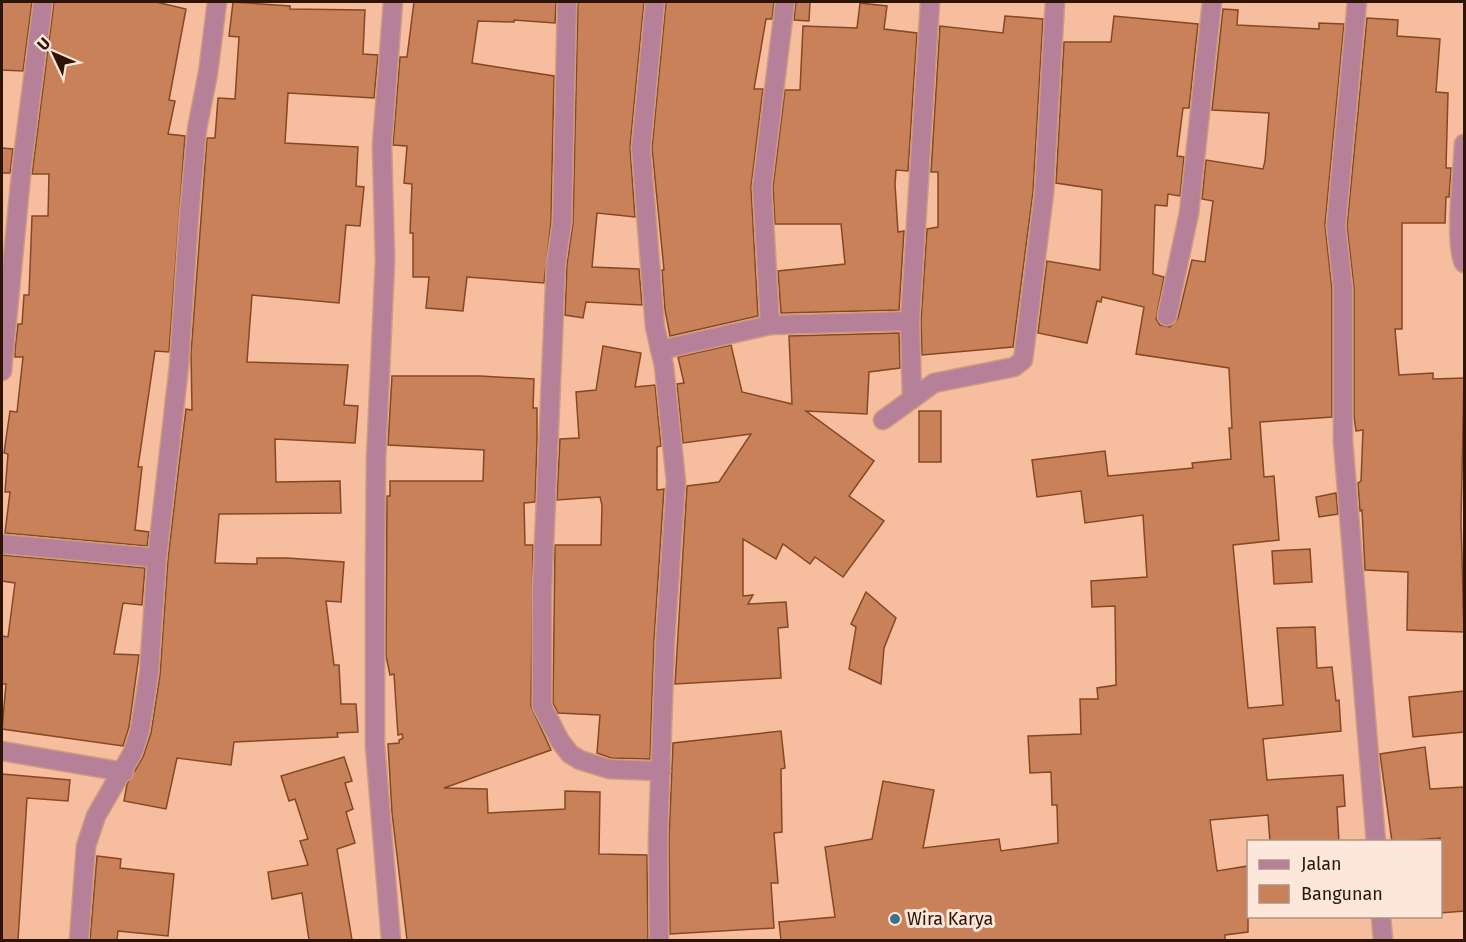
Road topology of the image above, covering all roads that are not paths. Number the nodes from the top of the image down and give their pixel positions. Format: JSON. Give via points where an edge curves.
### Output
{"nodes":[{"id":1,"x":43,"y":2,"type":"edge"},
{"id":2,"x":217,"y":2,"type":"edge"},
{"id":3,"x":393,"y":2,"type":"edge"},
{"id":4,"x":567,"y":2,"type":"edge"},
{"id":5,"x":655,"y":2,"type":"edge"},
{"id":6,"x":785,"y":2,"type":"edge"},
{"id":7,"x":930,"y":2,"type":"edge"},
{"id":8,"x":1055,"y":2,"type":"edge"},
{"id":9,"x":1212,"y":2,"type":"edge"},
{"id":10,"x":1358,"y":2,"type":"edge"},
{"id":11,"x":1464,"y":144,"type":"edge"},
{"id":12,"x":1464,"y":263,"type":"edge"},
{"id":13,"x":1167,"y":316,"type":"dead end"},
{"id":14,"x":910,"y":321,"type":"junction"},
{"id":15,"x":770,"y":325,"type":"junction"},
{"id":16,"x":660,"y":350,"type":"junction"},
{"id":17,"x":2,"y":370,"type":"edge"},
{"id":18,"x":912,"y":397,"type":"junction"},
{"id":19,"x":883,"y":420,"type":"dead end"},
{"id":20,"x":2,"y":544,"type":"edge"},
{"id":21,"x":157,"y":558,"type":"junction"},
{"id":22,"x":2,"y":751,"type":"edge"},
{"id":23,"x":661,"y":771,"type":"junction"},
{"id":24,"x":123,"y":772,"type":"junction"},
{"id":25,"x":1376,"y":840,"type":"edge"},
{"id":26,"x":1381,"y":918,"type":"edge"},
{"id":27,"x":79,"y":940,"type":"edge"},
{"id":28,"x":391,"y":940,"type":"edge"},
{"id":29,"x":659,"y":940,"type":"edge"},
{"id":30,"x":1383,"y":940,"type":"edge"}],
"edges":[{"from":1,"to":17,"type":"street"},
{"from":2,"to":21,"type":"street","via":[[197,129],[179,366]]},
{"from":3,"to":28,"type":"street","via":[[382,146],[385,260],[375,565],[375,745]]},
{"from":4,"to":23,"type":"street","via":[[562,223],[556,263],[542,592],[542,706],[560,741],[580,760],[609,769]]},
{"from":5,"to":16,"type":"street","via":[[641,148]]},
{"from":6,"to":15,"type":"street","via":[[762,187]]},
{"from":7,"to":14,"type":"street"},
{"from":8,"to":18,"type":"street","via":[[1044,193],[1023,360],[1014,367],[933,383]]},
{"from":9,"to":13,"type":"street","via":[[1189,213]]},
{"from":10,"to":25,"type":"street","via":[[1336,226],[1343,288],[1343,441]]},
{"from":11,"to":12,"type":"street","via":[[1460,251]]},
{"from":14,"to":15,"type":"street"},
{"from":14,"to":18,"type":"street"},
{"from":15,"to":16,"type":"street"},
{"from":16,"to":23,"type":"street","via":[[675,482]]},
{"from":18,"to":19,"type":"street"},
{"from":20,"to":21,"type":"street"},
{"from":21,"to":24,"type":"street","via":[[144,707],[140,730]]},
{"from":22,"to":24,"type":"street"},
{"from":23,"to":29,"type":"street"},
{"from":24,"to":27,"type":"street","via":[[96,816],[86,846]]},
{"from":26,"to":30,"type":"street"}]}
